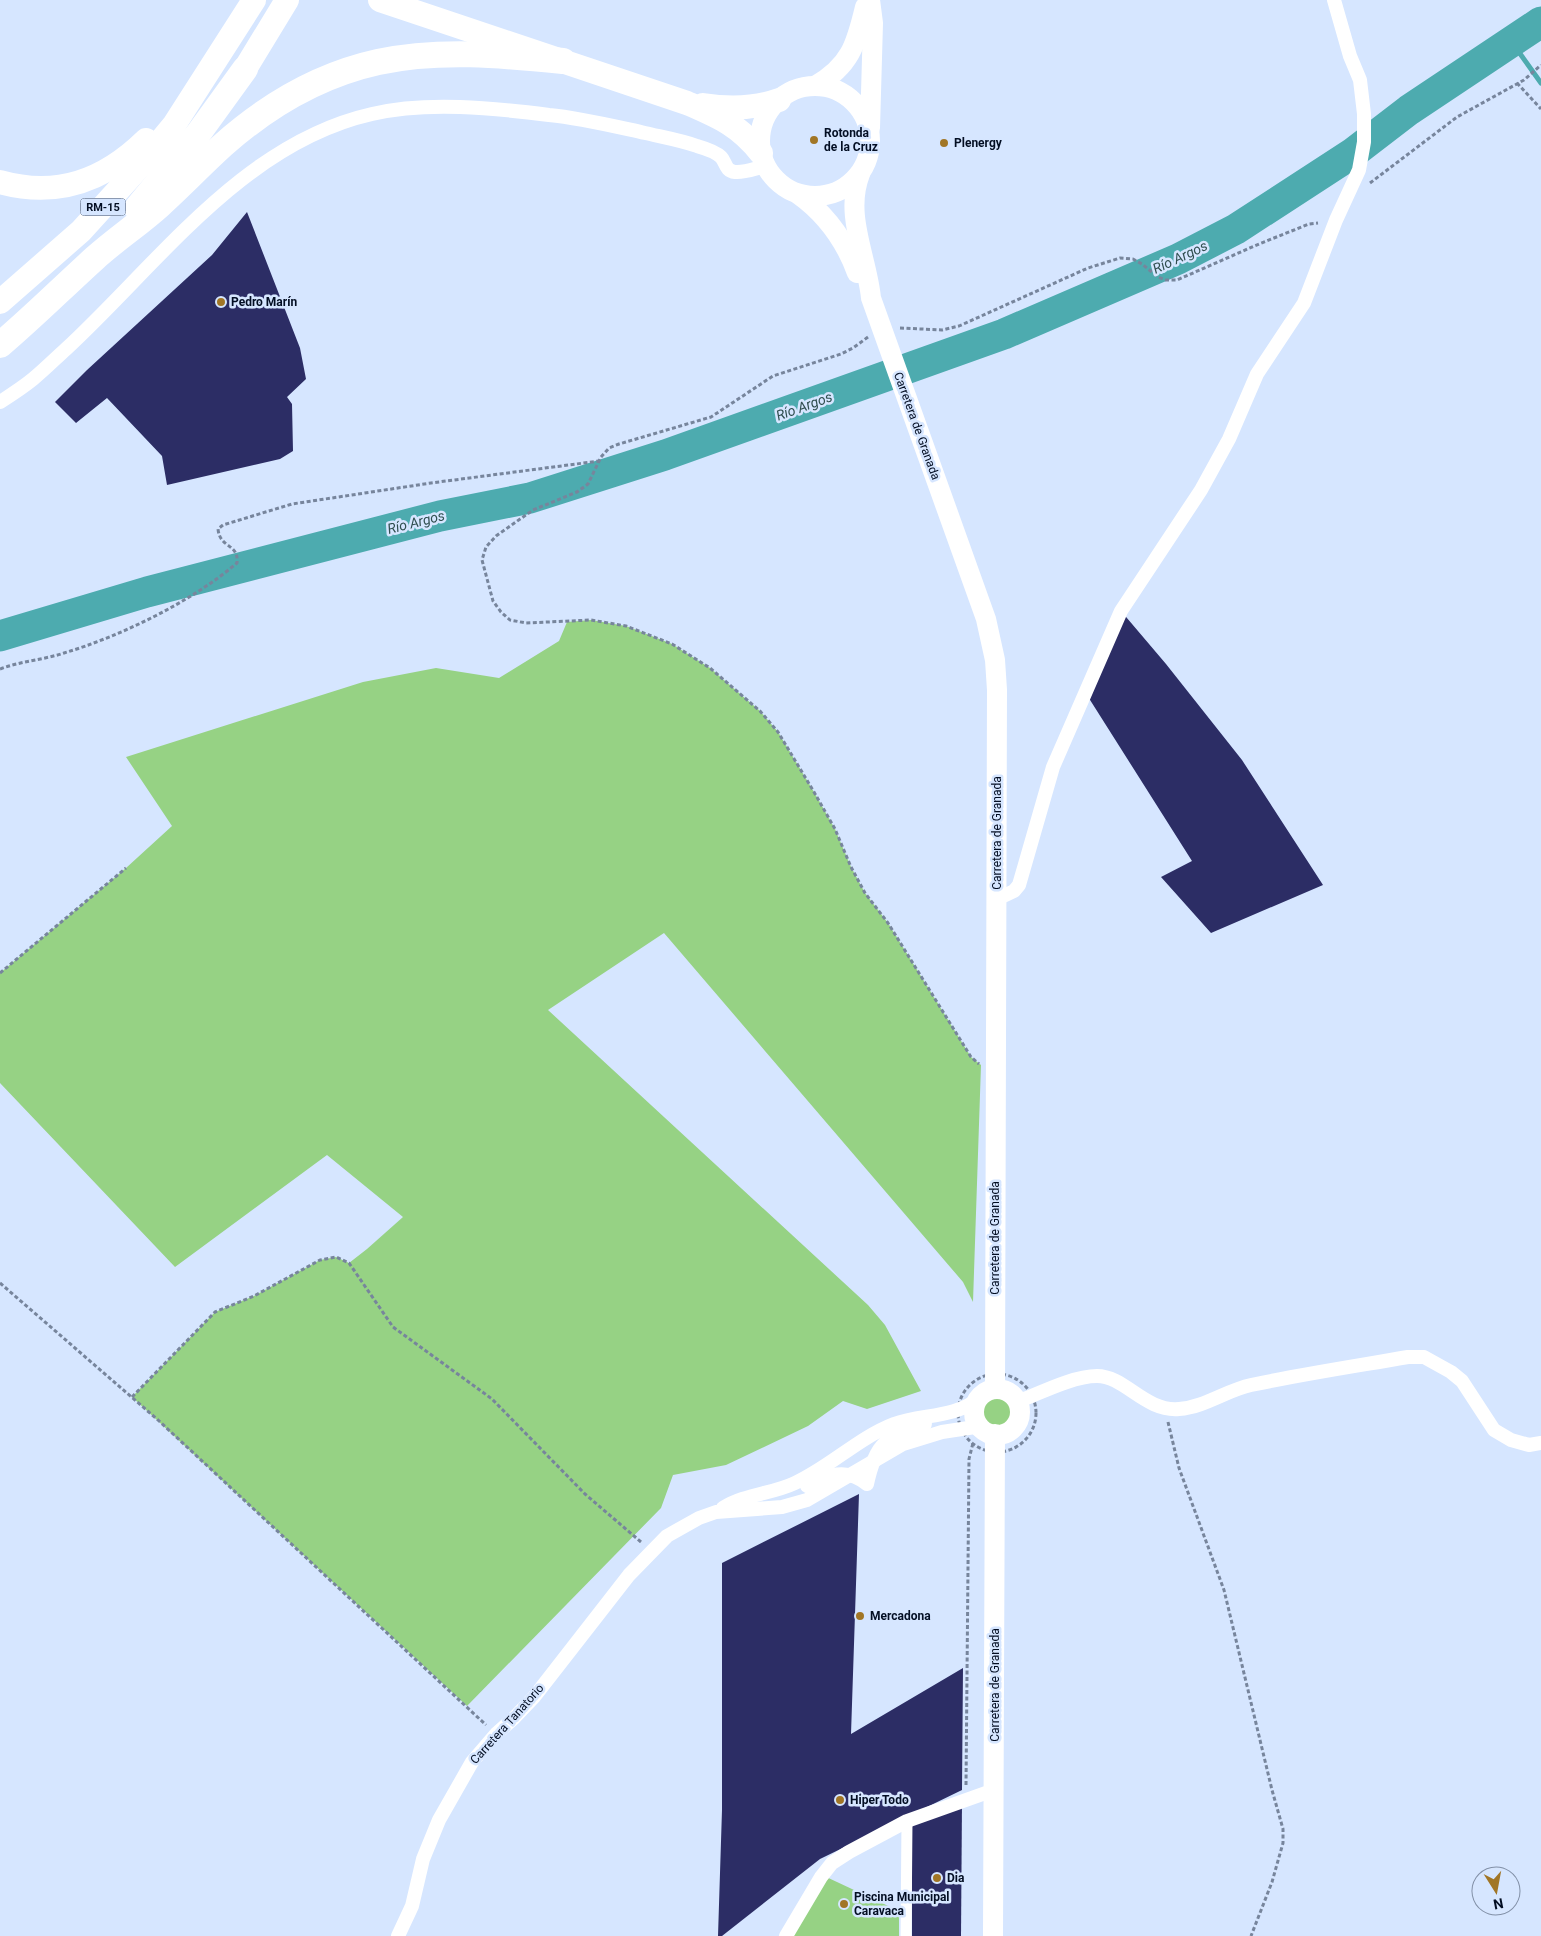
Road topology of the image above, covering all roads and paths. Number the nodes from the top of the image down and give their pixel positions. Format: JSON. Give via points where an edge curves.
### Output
{"nodes":[{"id":1,"x":254,"y":0,"type":"edge"},
{"id":2,"x":287,"y":0,"type":"edge"},
{"id":3,"x":380,"y":0,"type":"edge"},
{"id":4,"x":868,"y":0,"type":"edge"},
{"id":5,"x":1334,"y":0,"type":"edge"},
{"id":6,"x":563,"y":61,"type":"junction"},
{"id":7,"x":1541,"y":66,"type":"edge"},
{"id":8,"x":245,"y":68,"type":"joint"},
{"id":9,"x":1517,"y":83,"type":"junction"},
{"id":10,"x":814,"y":86,"type":"junction"},
{"id":11,"x":191,"y":98,"type":"junction"},
{"id":12,"x":779,"y":100,"type":"junction"},
{"id":13,"x":687,"y":103,"type":"junction"},
{"id":14,"x":1541,"y":109,"type":"edge"},
{"id":15,"x":870,"y":135,"type":"junction"},
{"id":16,"x":763,"y":159,"type":"junction"},
{"id":17,"x":860,"y":174,"type":"junction"},
{"id":18,"x":0,"y":182,"type":"edge"},
{"id":19,"x":798,"y":194,"type":"junction"},
{"id":20,"x":1346,"y":202,"type":"junction"},
{"id":21,"x":1336,"y":220,"type":"junction"},
{"id":22,"x":97,"y":256,"type":"junction"},
{"id":23,"x":871,"y":298,"type":"junction"},
{"id":24,"x":0,"y":302,"type":"edge"},
{"id":25,"x":892,"y":329,"type":"dead end"},
{"id":26,"x":870,"y":335,"type":"dead end"},
{"id":27,"x":0,"y":345,"type":"edge"},
{"id":28,"x":0,"y":402,"type":"edge"},
{"id":29,"x":599,"y":461,"type":"junction"},
{"id":30,"x":0,"y":669,"type":"edge"},
{"id":31,"x":126,"y":868,"type":"dead end"},
{"id":32,"x":997,"y":899,"type":"junction"},
{"id":33,"x":0,"y":974,"type":"edge"},
{"id":34,"x":995,"y":1069,"type":"junction"},
{"id":35,"x":0,"y":1282,"type":"edge"},
{"id":36,"x":995,"y":1381,"type":"junction"},
{"id":37,"x":132,"y":1397,"type":"junction"},
{"id":38,"x":978,"y":1399,"type":"junction"},
{"id":39,"x":1025,"y":1399,"type":"junction"},
{"id":40,"x":1165,"y":1409,"type":"junction"},
{"id":41,"x":952,"y":1412,"type":"junction"},
{"id":42,"x":962,"y":1429,"type":"junction"},
{"id":43,"x":986,"y":1440,"type":"junction"},
{"id":44,"x":1541,"y":1443,"type":"edge"},
{"id":45,"x":873,"y":1462,"type":"junction"},
{"id":46,"x":851,"y":1475,"type":"junction"},
{"id":47,"x":756,"y":1496,"type":"junction"},
{"id":48,"x":716,"y":1512,"type":"junction"},
{"id":49,"x":651,"y":1551,"type":"junction"},
{"id":50,"x":496,"y":1734,"type":"junction"},
{"id":51,"x":994,"y":1790,"type":"junction"},
{"id":52,"x":966,"y":1800,"type":"junction"},
{"id":53,"x":907,"y":1821,"type":"junction"},
{"id":54,"x":398,"y":1936,"type":"edge"},
{"id":55,"x":786,"y":1936,"type":"edge"},
{"id":56,"x":906,"y":1936,"type":"edge"},
{"id":57,"x":993,"y":1936,"type":"edge"},
{"id":58,"x":1251,"y":1936,"type":"edge"}],
"edges":[{"from":1,"to":11,"type":"highway","number":"RM-15"},
{"from":2,"to":8,"type":"highway","number":"RM-15"},
{"from":3,"to":6,"type":"highway"},
{"from":4,"to":10,"type":"main road","via":[[845,62],[833,75]]},
{"from":4,"to":15,"type":"main road","via":[[873,23]]},
{"from":5,"to":20,"type":"street","via":[[1360,80],[1364,114],[1359,170]]},
{"from":6,"to":13,"type":"highway"},
{"from":6,"to":22,"type":"highway","via":[[489,55],[425,55],[379,62],[333,75],[289,96],[249,123],[142,222]]},
{"from":7,"to":9,"type":"path"},
{"from":8,"to":22,"type":"highway","number":"RM-15","via":[[177,160]]},
{"from":9,"to":14,"type":"path"},
{"from":9,"to":20,"type":"path","via":[[1457,117]]},
{"from":10,"to":12,"type":"main road","via":[[799,88]]},
{"from":10,"to":15,"type":"main road","via":[[834,90],[855,103],[866,120]]},
{"from":11,"to":18,"type":"highway","via":[[135,151],[94,178],[46,189]]},
{"from":11,"to":24,"type":"highway","number":"RM-15","via":[[174,125],[109,202]]},
{"from":12,"to":13,"type":"highway","via":[[738,108]]},
{"from":12,"to":16,"type":"main road","via":[[765,117],[760,135]]},
{"from":13,"to":16,"type":"highway","via":[[734,125],[745,134]]},
{"from":15,"to":17,"type":"main road","via":[[867,160]]},
{"from":16,"to":19,"type":"main road","via":[[779,184]]},
{"from":16,"to":28,"type":"street","via":[[734,172],[720,156],[696,145],[605,124],[510,110],[409,109],[372,114],[330,127],[284,149],[238,182],[33,379]]},
{"from":17,"to":19,"type":"main road","via":[[834,193],[817,197]]},
{"from":17,"to":23,"type":"main road","name":"Carretera de Granada","via":[[854,193],[856,228]]},
{"from":19,"to":23,"type":"main road","name":"Carretera de Granada","via":[[837,232]]},
{"from":20,"to":21,"type":"street"},
{"from":21,"to":25,"type":"path","via":[[1309,224],[1177,280],[1158,277],[1133,259],[1120,258],[1088,268],[959,326],[942,330]]},
{"from":21,"to":32,"type":"street","via":[[1304,303],[1257,374],[1210,474],[1121,611],[1053,767],[1019,885]]},
{"from":22,"to":27,"type":"highway","number":"RM-15"},
{"from":23,"to":32,"type":"main road","name":"Carretera de Granada","via":[[986,619],[993,649]]},
{"from":26,"to":29,"type":"path","via":[[841,354],[773,376],[711,416],[609,448]]},
{"from":29,"to":30,"type":"path","via":[[292,504],[223,525],[218,529],[219,537],[238,556],[237,563],[210,584],[151,618],[66,653]]},
{"from":29,"to":34,"type":"path","via":[[588,484],[534,510],[486,546],[482,560],[493,601],[510,620],[526,623],[591,620],[626,626],[672,644],[710,668],[760,711],[778,732],[814,792],[865,892],[888,923],[971,1057],[980,1065]]},
{"from":31,"to":33,"type":"path"},
{"from":32,"to":34,"type":"main road","name":"Carretera de Granada"},
{"from":34,"to":36,"type":"main road","name":"Carretera de Granada"},
{"from":35,"to":37,"type":"path"},
{"from":36,"to":38,"type":"main road"},
{"from":36,"to":39,"type":"main road","via":[[1008,1392]]},
{"from":36,"to":39,"type":"path","via":[[1015,1378],[1026,1386]]},
{"from":36,"to":41,"type":"path","via":[[984,1376],[973,1382]]},
{"from":37,"to":49,"type":"path","via":[[215,1312],[254,1296],[320,1260],[336,1257],[349,1264],[393,1326],[492,1399],[585,1494]]},
{"from":37,"to":50,"type":"path"},
{"from":38,"to":41,"type":"street"},
{"from":38,"to":43,"type":"main road","name":"Carretera de Granada","via":[[975,1419]]},
{"from":39,"to":40,"type":"street","via":[[1076,1380],[1097,1376],[1110,1379]]},
{"from":39,"to":43,"type":"main road","via":[[1014,1427]]},
{"from":39,"to":43,"type":"path","via":[[1036,1409],[1036,1422],[1030,1435],[1009,1451]]},
{"from":40,"to":44,"type":"street","via":[[1200,1404],[1249,1385],[1408,1357],[1424,1357],[1462,1381],[1494,1430],[1529,1445]]},
{"from":40,"to":58,"type":"path","via":[[1179,1468],[1224,1590],[1283,1829],[1283,1843],[1272,1882]]},
{"from":41,"to":42,"type":"path"},
{"from":41,"to":45,"type":"street","via":[[885,1441]]},
{"from":41,"to":47,"type":"street","via":[[890,1426],[797,1482]]},
{"from":42,"to":43,"type":"path"},
{"from":42,"to":43,"type":"street","via":[[975,1427]]},
{"from":42,"to":45,"type":"street","via":[[903,1444]]},
{"from":43,"to":51,"type":"main road","name":"Carretera de Granada"},
{"from":43,"to":52,"type":"path","via":[[969,1459]]},
{"from":45,"to":46,"type":"street","via":[[867,1484]]},
{"from":46,"to":47,"type":"street","via":[[832,1475],[790,1494]]},
{"from":46,"to":48,"type":"street","via":[[795,1504]]},
{"from":47,"to":48,"type":"street","name":"Carretera Tanatorio"},
{"from":48,"to":49,"type":"street","name":"Carretera Tanatorio","via":[[667,1536]]},
{"from":49,"to":50,"type":"street","name":"Carretera Tanatorio","via":[[598,1612],[534,1697]]},
{"from":50,"to":54,"type":"street","name":"Carretera Tanatorio","via":[[472,1762],[439,1820],[423,1859],[412,1906]]},
{"from":51,"to":52,"type":"street"},
{"from":51,"to":57,"type":"main road","name":"Carretera de Granada"},
{"from":52,"to":53,"type":"street"},
{"from":53,"to":55,"type":"street","via":[[832,1863]]},
{"from":53,"to":56,"type":"street"}]}
